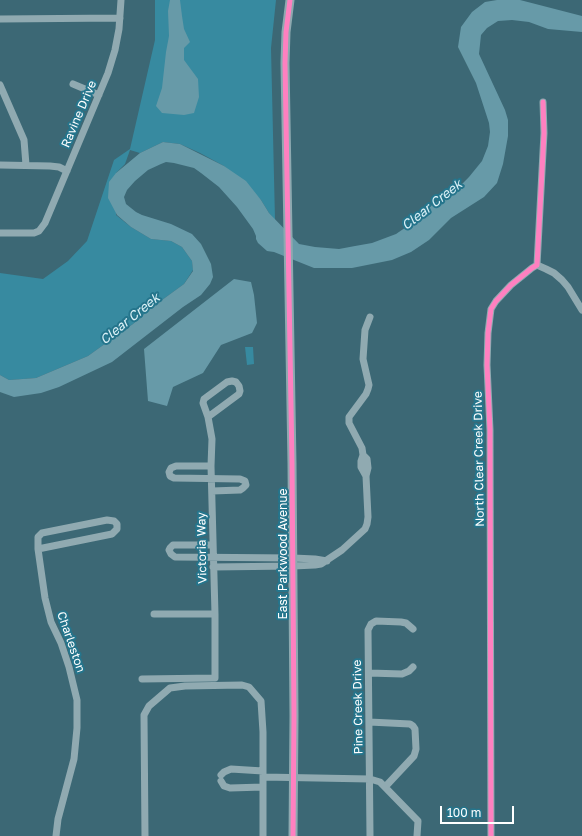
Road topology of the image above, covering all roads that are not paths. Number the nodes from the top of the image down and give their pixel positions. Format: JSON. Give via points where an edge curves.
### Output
{"nodes":[{"id":1,"x":121,"y":0,"type":"edge"},
{"id":2,"x":290,"y":0,"type":"edge"},
{"id":3,"x":120,"y":18,"type":"junction"},
{"id":4,"x":0,"y":19,"type":"edge"},
{"id":5,"x":73,"y":84,"type":"dead end"},
{"id":6,"x":0,"y":85,"type":"edge"},
{"id":7,"x":99,"y":95,"type":"junction"},
{"id":8,"x":543,"y":102,"type":"dead end"},
{"id":9,"x":0,"y":165,"type":"edge"},
{"id":10,"x":26,"y":165,"type":"junction"},
{"id":11,"x":67,"y":171,"type":"junction"},
{"id":12,"x":0,"y":233,"type":"edge"},
{"id":13,"x":537,"y":266,"type":"junction"},
{"id":14,"x":582,"y":310,"type":"edge"},
{"id":15,"x":370,"y":317,"type":"dead end"},
{"id":16,"x":208,"y":417,"type":"junction"},
{"id":17,"x":211,"y":466,"type":"junction"},
{"id":18,"x":212,"y":479,"type":"junction"},
{"id":19,"x":212,"y":491,"type":"junction"},
{"id":20,"x":213,"y":545,"type":"junction"},
{"id":21,"x":38,"y":549,"type":"junction"},
{"id":22,"x":213,"y":558,"type":"junction"},
{"id":23,"x":293,"y":562,"type":"junction"},
{"id":24,"x":213,"y":566,"type":"junction"},
{"id":25,"x":154,"y":614,"type":"dead end"},
{"id":26,"x":215,"y":614,"type":"junction"},
{"id":27,"x":413,"y":630,"type":"dead end"},
{"id":28,"x":413,"y":667,"type":"dead end"},
{"id":29,"x":369,"y":673,"type":"junction"},
{"id":30,"x":142,"y":679,"type":"dead end"},
{"id":31,"x":370,"y":722,"type":"junction"},
{"id":32,"x":263,"y":774,"type":"junction"},
{"id":33,"x":293,"y":777,"type":"junction"},
{"id":34,"x":370,"y":779,"type":"junction"},
{"id":35,"x":263,"y":786,"type":"junction"},
{"id":36,"x":385,"y":787,"type":"junction"},
{"id":37,"x":56,"y":836,"type":"edge"},
{"id":38,"x":145,"y":836,"type":"edge"},
{"id":39,"x":263,"y":836,"type":"edge"},
{"id":40,"x":293,"y":836,"type":"edge"},
{"id":41,"x":370,"y":836,"type":"edge"},
{"id":42,"x":418,"y":836,"type":"edge"},
{"id":43,"x":491,"y":836,"type":"edge"}],
"edges":[{"from":1,"to":3,"type":"street","name":"Ravine Drive"},
{"from":2,"to":23,"type":"main road","name":"East Parkwood Avenue","via":[[285,63]]},
{"from":3,"to":4,"type":"street"},
{"from":3,"to":7,"type":"street","name":"Ravine Drive","via":[[112,62]]},
{"from":5,"to":7,"type":"street"},
{"from":6,"to":10,"type":"street","via":[[24,140]]},
{"from":7,"to":11,"type":"street","name":"Ravine Drive"},
{"from":8,"to":13,"type":"street","via":[[544,133]]},
{"from":9,"to":10,"type":"street"},
{"from":10,"to":11,"type":"street","via":[[50,166]]},
{"from":11,"to":12,"type":"street","name":"Ravine Drive","via":[[45,223],[39,231]]},
{"from":13,"to":14,"type":"street","via":[[554,273],[562,280]]},
{"from":13,"to":43,"type":"street","name":"North Clear Creek Drive","via":[[526,272],[496,301],[491,309],[488,333]]},
{"from":15,"to":23,"type":"street","via":[[365,330],[364,359],[369,385],[366,394],[349,417],[349,423],[367,459],[367,524],[361,533],[327,561],[315,559]]},
{"from":16,"to":16,"type":"street","name":"Victoria Way","via":[[204,399],[227,382],[236,382],[240,389],[239,394]]},
{"from":16,"to":17,"type":"street","name":"Victoria Way","via":[[212,439]]},
{"from":17,"to":18,"type":"street","name":"Victoria Way"},
{"from":17,"to":18,"type":"street","via":[[176,466],[169,472],[174,478]]},
{"from":18,"to":19,"type":"street","name":"Victoria Way"},
{"from":18,"to":19,"type":"street","via":[[240,479],[245,481],[246,485],[240,490]]},
{"from":19,"to":20,"type":"street","name":"Victoria Way"},
{"from":20,"to":22,"type":"street","name":"Victoria Way"},
{"from":20,"to":22,"type":"street","via":[[173,544],[169,550],[175,557]]},
{"from":21,"to":21,"type":"street","name":"Charleston","via":[[38,537],[42,533],[107,520],[117,524],[112,534]]},
{"from":21,"to":37,"type":"street","name":"Charleston","via":[[51,622],[61,643],[77,700],[74,759]]},
{"from":22,"to":23,"type":"street"},
{"from":22,"to":24,"type":"street","name":"Victoria Way"},
{"from":23,"to":24,"type":"street"},
{"from":23,"to":33,"type":"main road","name":"East Parkwood Avenue"},
{"from":24,"to":26,"type":"street","name":"Victoria Way"},
{"from":25,"to":26,"type":"street"},
{"from":26,"to":30,"type":"street","name":"Victoria Way","via":[[215,678]]},
{"from":27,"to":29,"type":"street","name":"Pine Creek Drive","via":[[401,622],[376,621],[371,624],[368,630]]},
{"from":28,"to":29,"type":"street","via":[[402,674]]},
{"from":29,"to":31,"type":"street","name":"Pine Creek Drive"},
{"from":31,"to":34,"type":"street","name":"Pine Creek Drive"},
{"from":31,"to":36,"type":"street","via":[[410,724],[415,729],[416,753]]},
{"from":32,"to":33,"type":"street"},
{"from":32,"to":35,"type":"street"},
{"from":32,"to":35,"type":"street","via":[[231,770],[224,772],[221,778],[224,786],[230,788]]},
{"from":32,"to":38,"type":"street","via":[[261,701],[249,687],[242,684],[170,688],[149,706],[144,715]]},
{"from":33,"to":34,"type":"street"},
{"from":33,"to":40,"type":"main road","name":"East Parkwood Avenue"},
{"from":34,"to":36,"type":"street","via":[[380,782]]},
{"from":34,"to":41,"type":"street","name":"Pine Creek Drive"},
{"from":35,"to":39,"type":"street"},
{"from":36,"to":42,"type":"street","via":[[418,821]]}]}
